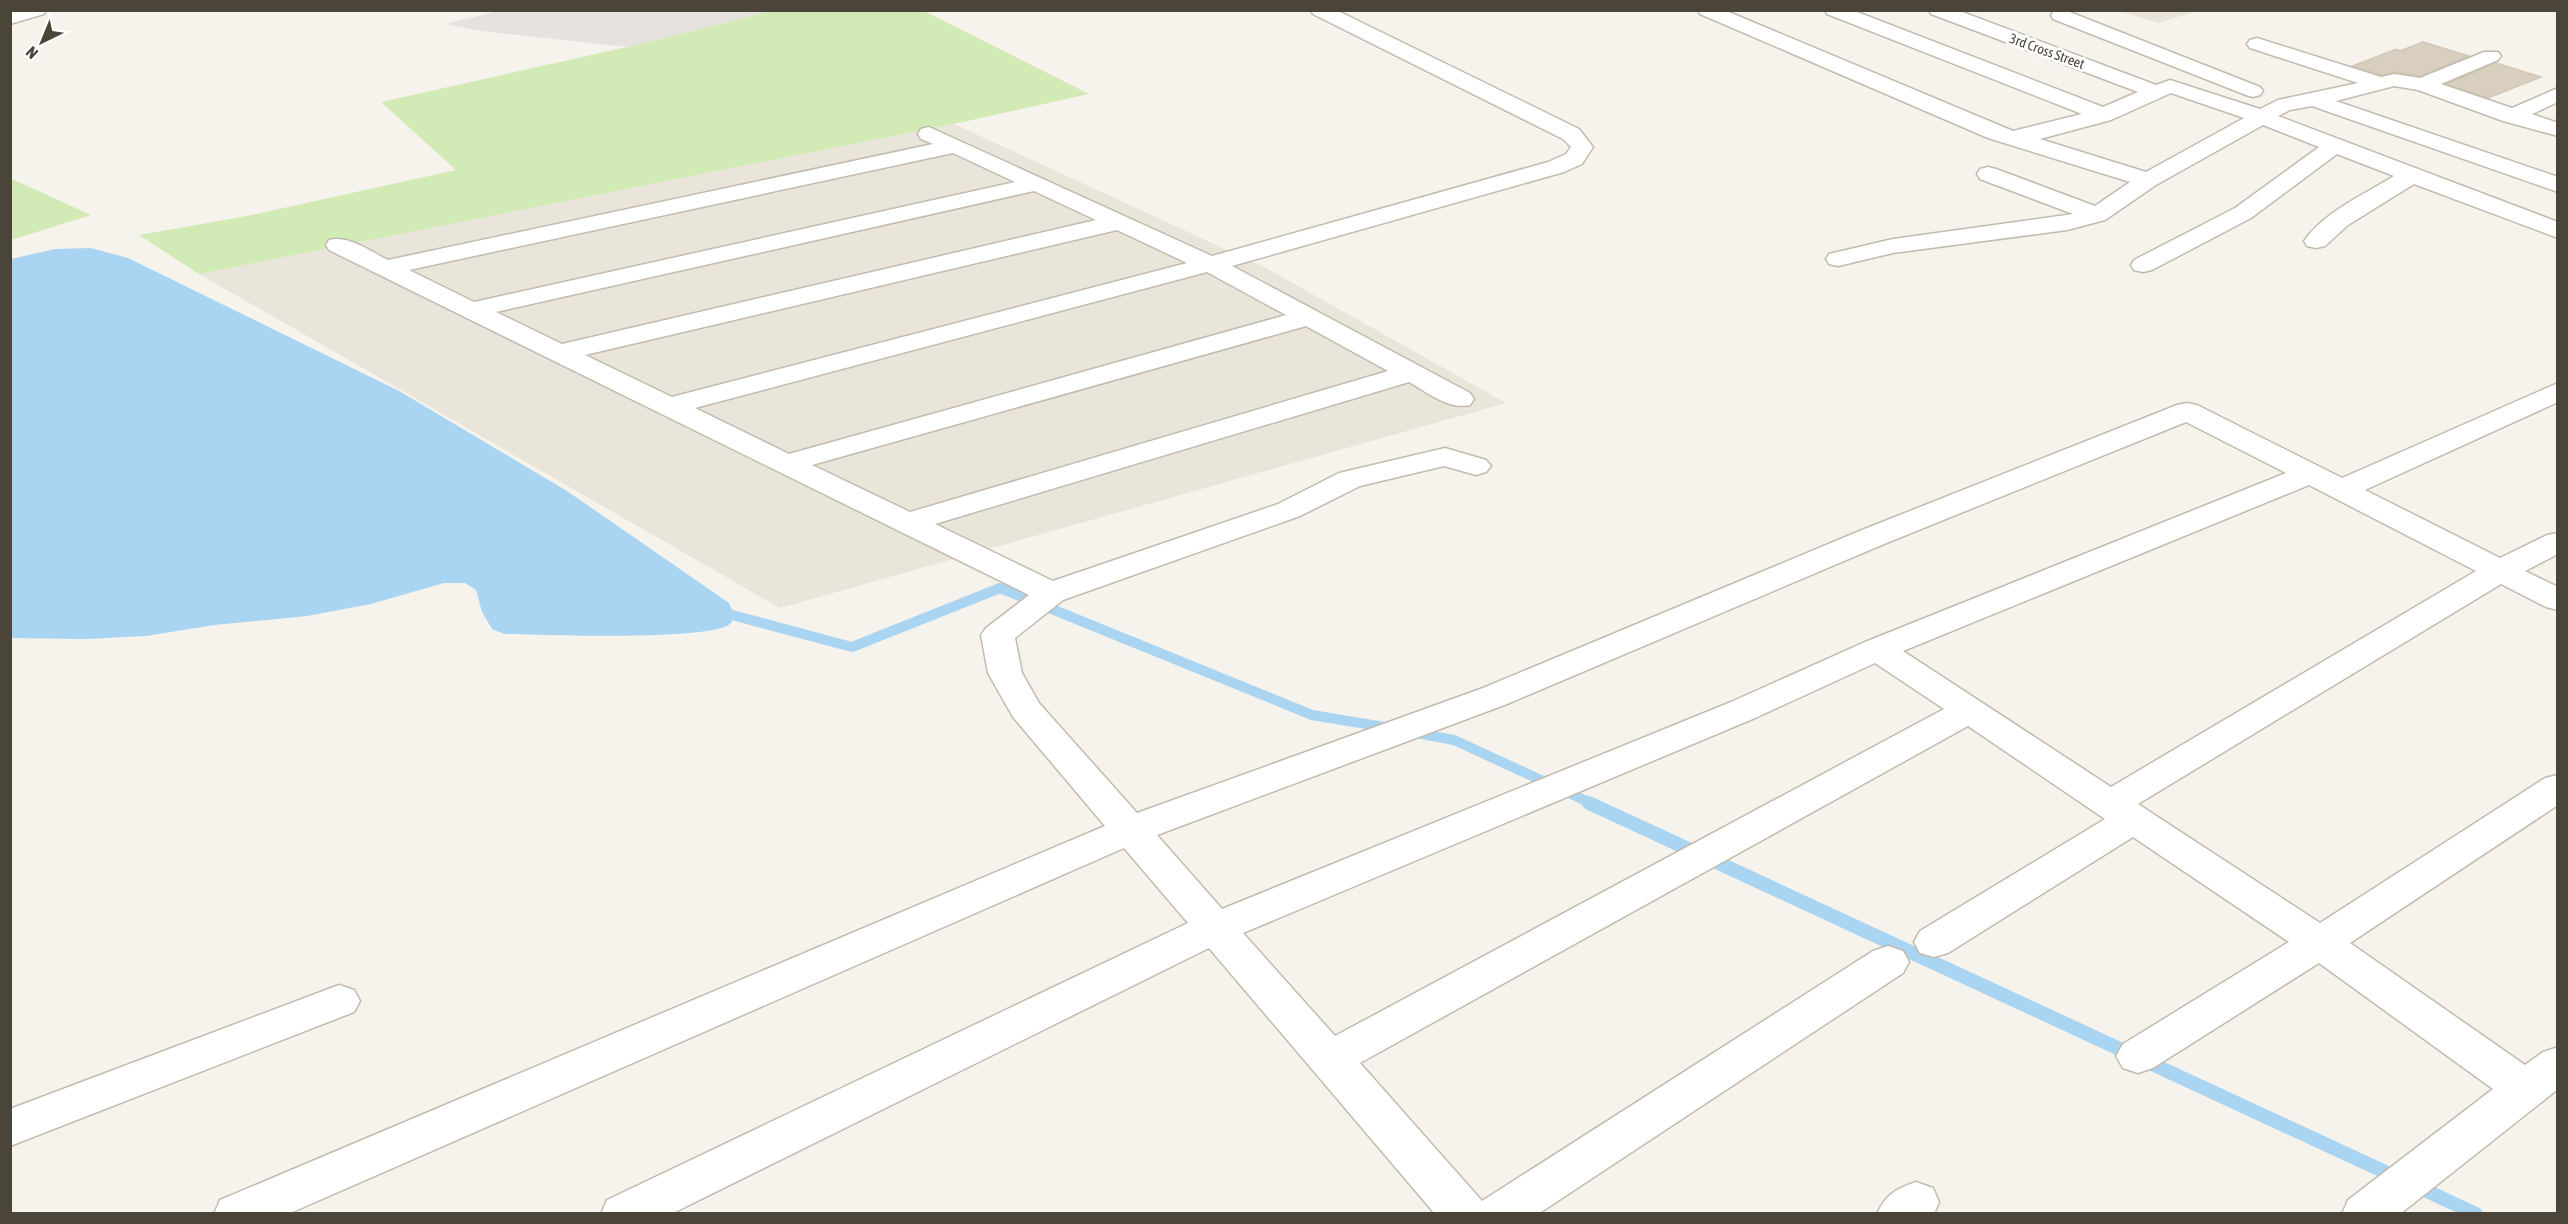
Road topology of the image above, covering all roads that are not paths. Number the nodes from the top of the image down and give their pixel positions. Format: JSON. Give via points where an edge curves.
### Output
{"nodes":[{"id":1,"x":37,"y":10,"type":"edge"},
{"id":2,"x":1320,"y":10,"type":"edge"},
{"id":3,"x":1707,"y":10,"type":"edge"},
{"id":4,"x":1834,"y":10,"type":"edge"},
{"id":5,"x":1938,"y":10,"type":"edge"},
{"id":6,"x":2060,"y":15,"type":"dead end"},
{"id":7,"x":10,"y":18,"type":"edge"},
{"id":8,"x":2257,"y":44,"type":"dead end"},
{"id":9,"x":2491,"y":56,"type":"dead end"},
{"id":10,"x":2382,"y":84,"type":"junction"},
{"id":11,"x":2422,"y":85,"type":"junction"},
{"id":12,"x":2156,"y":92,"type":"junction"},
{"id":13,"x":2558,"y":93,"type":"edge"},
{"id":14,"x":2314,"y":100,"type":"junction"},
{"id":15,"x":2285,"y":104,"type":"junction"},
{"id":16,"x":2103,"y":115,"type":"junction"},
{"id":17,"x":2511,"y":116,"type":"junction"},
{"id":18,"x":2261,"y":117,"type":"junction"},
{"id":19,"x":2558,"y":130,"type":"edge"},
{"id":20,"x":929,"y":134,"type":"dead end"},
{"id":21,"x":2012,"y":138,"type":"junction"},
{"id":22,"x":956,"y":146,"type":"junction"},
{"id":23,"x":2334,"y":146,"type":"junction"},
{"id":24,"x":1988,"y":174,"type":"dead end"},
{"id":25,"x":2410,"y":176,"type":"junction"},
{"id":26,"x":2148,"y":180,"type":"junction"},
{"id":27,"x":1037,"y":184,"type":"junction"},
{"id":28,"x":2558,"y":185,"type":"edge"},
{"id":29,"x":2097,"y":215,"type":"junction"},
{"id":30,"x":1119,"y":222,"type":"junction"},
{"id":31,"x":2558,"y":231,"type":"edge"},
{"id":32,"x":2316,"y":241,"type":"dead end"},
{"id":33,"x":338,"y":245,"type":"dead end"},
{"id":34,"x":1838,"y":259,"type":"dead end"},
{"id":35,"x":1210,"y":264,"type":"junction"},
{"id":36,"x":2143,"y":265,"type":"dead end"},
{"id":37,"x":385,"y":268,"type":"junction"},
{"id":38,"x":471,"y":310,"type":"junction"},
{"id":39,"x":1309,"y":317,"type":"junction"},
{"id":40,"x":559,"y":353,"type":"junction"},
{"id":41,"x":1411,"y":372,"type":"junction"},
{"id":42,"x":2558,"y":391,"type":"edge"},
{"id":43,"x":1460,"y":399,"type":"dead end"},
{"id":44,"x":669,"y":407,"type":"junction"},
{"id":45,"x":784,"y":464,"type":"junction"},
{"id":46,"x":1476,"y":466,"type":"dead end"},
{"id":47,"x":2309,"y":474,"type":"junction"},
{"id":48,"x":2340,"y":490,"type":"junction"},
{"id":49,"x":906,"y":523,"type":"junction"},
{"id":50,"x":2558,"y":542,"type":"edge"},
{"id":51,"x":2499,"y":571,"type":"junction"},
{"id":52,"x":1051,"y":593,"type":"junction"},
{"id":53,"x":2558,"y":600,"type":"edge"},
{"id":54,"x":1877,"y":649,"type":"junction"},
{"id":55,"x":1970,"y":711,"type":"junction"},
{"id":56,"x":2558,"y":787,"type":"edge"},
{"id":57,"x":2122,"y":811,"type":"junction"},
{"id":58,"x":1131,"y":830,"type":"junction"},
{"id":59,"x":1215,"y":927,"type":"junction"},
{"id":60,"x":1934,"y":942,"type":"dead end"},
{"id":61,"x":2320,"y":943,"type":"junction"},
{"id":62,"x":1888,"y":962,"type":"dead end"},
{"id":63,"x":339,"y":1001,"type":"dead end"},
{"id":64,"x":2138,"y":1056,"type":"dead end"},
{"id":65,"x":1329,"y":1059,"type":"junction"},
{"id":66,"x":2541,"y":1076,"type":"edge"},
{"id":67,"x":10,"y":1128,"type":"edge"},
{"id":68,"x":237,"y":1214,"type":"edge"},
{"id":69,"x":624,"y":1214,"type":"edge"},
{"id":70,"x":1464,"y":1214,"type":"edge"},
{"id":71,"x":1499,"y":1214,"type":"edge"},
{"id":72,"x":2365,"y":1214,"type":"edge"}],
"edges":[{"from":1,"to":7,"type":"street"},
{"from":2,"to":35,"type":"street","via":[[1571,134],[1582,147],[1574,159],[1556,167]]},
{"from":3,"to":21,"type":"street"},
{"from":4,"to":16,"type":"street"},
{"from":5,"to":12,"type":"street","name":"3rd Cross Street"},
{"from":6,"to":15,"type":"street"},
{"from":8,"to":10,"type":"street"},
{"from":9,"to":11,"type":"street"},
{"from":10,"to":11,"type":"street","via":[[2394,80]]},
{"from":10,"to":14,"type":"street"},
{"from":11,"to":17,"type":"street"},
{"from":12,"to":16,"type":"street"},
{"from":12,"to":18,"type":"street","via":[[2170,86]]},
{"from":13,"to":17,"type":"street"},
{"from":14,"to":15,"type":"street"},
{"from":14,"to":28,"type":"street"},
{"from":15,"to":18,"type":"street"},
{"from":16,"to":21,"type":"street"},
{"from":17,"to":19,"type":"street"},
{"from":18,"to":23,"type":"street"},
{"from":18,"to":26,"type":"street"},
{"from":20,"to":22,"type":"street"},
{"from":21,"to":26,"type":"street"},
{"from":22,"to":27,"type":"street"},
{"from":22,"to":37,"type":"street"},
{"from":23,"to":25,"type":"street"},
{"from":23,"to":36,"type":"street","via":[[2243,213]]},
{"from":24,"to":29,"type":"street"},
{"from":25,"to":31,"type":"street"},
{"from":25,"to":32,"type":"street","via":[[2340,220]]},
{"from":26,"to":29,"type":"street"},
{"from":27,"to":30,"type":"street"},
{"from":27,"to":38,"type":"street"},
{"from":29,"to":34,"type":"street","via":[[2067,223],[1893,246]]},
{"from":30,"to":35,"type":"street"},
{"from":30,"to":40,"type":"street"},
{"from":33,"to":37,"type":"street"},
{"from":35,"to":39,"type":"street"},
{"from":35,"to":44,"type":"street"},
{"from":37,"to":38,"type":"street"},
{"from":38,"to":40,"type":"street"},
{"from":39,"to":41,"type":"street"},
{"from":39,"to":45,"type":"street"},
{"from":40,"to":44,"type":"street"},
{"from":41,"to":43,"type":"street"},
{"from":41,"to":49,"type":"street"},
{"from":42,"to":48,"type":"street"},
{"from":44,"to":45,"type":"street"},
{"from":45,"to":49,"type":"street"},
{"from":46,"to":52,"type":"street","via":[[1445,458],[1350,479],[1289,510]]},
{"from":47,"to":48,"type":"street"},
{"from":47,"to":54,"type":"street"},
{"from":47,"to":58,"type":"street","via":[[2187,411],[1495,696]]},
{"from":48,"to":51,"type":"street"},
{"from":49,"to":52,"type":"street"},
{"from":50,"to":51,"type":"street"},
{"from":51,"to":53,"type":"street"},
{"from":51,"to":57,"type":"street"},
{"from":52,"to":58,"type":"street","via":[[998,635],[1005,673],[1025,708]]},
{"from":54,"to":55,"type":"street"},
{"from":54,"to":59,"type":"street","via":[[1743,710]]},
{"from":55,"to":57,"type":"street"},
{"from":55,"to":65,"type":"street"},
{"from":56,"to":61,"type":"street"},
{"from":57,"to":60,"type":"street"},
{"from":57,"to":61,"type":"street"},
{"from":58,"to":59,"type":"street"},
{"from":58,"to":68,"type":"street"},
{"from":59,"to":65,"type":"street"},
{"from":59,"to":69,"type":"street"},
{"from":61,"to":64,"type":"street"},
{"from":61,"to":66,"type":"street"},
{"from":62,"to":71,"type":"street"},
{"from":63,"to":67,"type":"street"},
{"from":65,"to":70,"type":"street"},
{"from":66,"to":72,"type":"street"}]}
